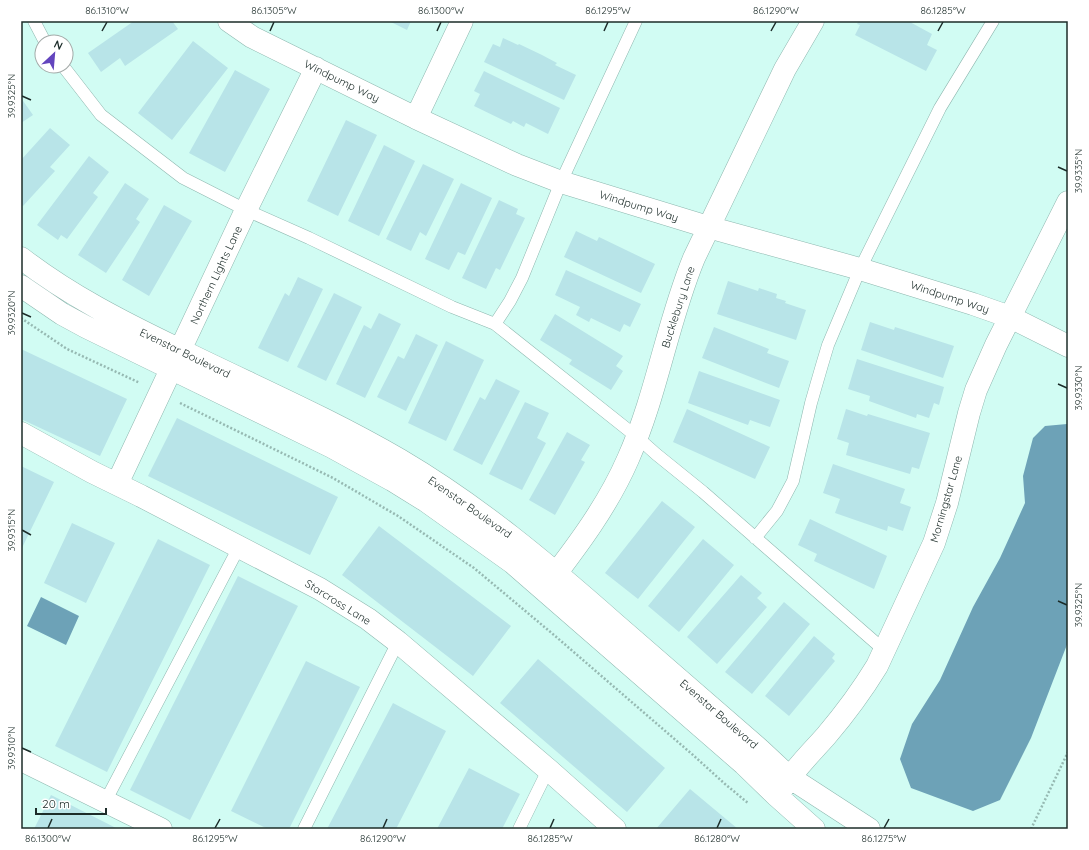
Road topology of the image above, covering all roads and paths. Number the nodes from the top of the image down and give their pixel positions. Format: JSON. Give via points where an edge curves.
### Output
{"nodes":[{"id":1,"x":34,"y":21,"type":"edge"},
{"id":2,"x":229,"y":21,"type":"edge"},
{"id":3,"x":462,"y":21,"type":"edge"},
{"id":4,"x":636,"y":21,"type":"edge"},
{"id":5,"x":813,"y":21,"type":"edge"},
{"id":6,"x":993,"y":21,"type":"edge"},
{"id":7,"x":41,"y":34,"type":"edge"},
{"id":8,"x":316,"y":68,"type":"junction"},
{"id":9,"x":70,"y":74,"type":"edge"},
{"id":10,"x":416,"y":118,"type":"junction"},
{"id":11,"x":561,"y":182,"type":"junction"},
{"id":12,"x":1068,"y":202,"type":"edge"},
{"id":13,"x":246,"y":210,"type":"junction"},
{"id":14,"x":708,"y":227,"type":"junction"},
{"id":15,"x":21,"y":258,"type":"edge"},
{"id":16,"x":860,"y":269,"type":"junction"},
{"id":17,"x":21,"y":286,"type":"edge"},
{"id":18,"x":21,"y":318,"type":"edge"},
{"id":19,"x":1010,"y":318,"type":"junction"},
{"id":20,"x":495,"y":324,"type":"junction"},
{"id":21,"x":1068,"y":346,"type":"edge"},
{"id":22,"x":180,"y":350,"type":"junction"},
{"id":23,"x":172,"y":370,"type":"junction"},
{"id":24,"x":160,"y":393,"type":"junction"},
{"id":25,"x":21,"y":433,"type":"edge"},
{"id":26,"x":637,"y":437,"type":"junction"},
{"id":27,"x":117,"y":484,"type":"junction"},
{"id":28,"x":755,"y":538,"type":"junction"},
{"id":29,"x":239,"y":547,"type":"junction"},
{"id":30,"x":556,"y":572,"type":"junction"},
{"id":31,"x":543,"y":589,"type":"junction"},
{"id":32,"x":398,"y":642,"type":"junction"},
{"id":33,"x":884,"y":650,"type":"junction"},
{"id":34,"x":1068,"y":752,"type":"edge"},
{"id":35,"x":21,"y":760,"type":"edge"},
{"id":36,"x":548,"y":770,"type":"junction"},
{"id":37,"x":789,"y":777,"type":"junction"},
{"id":38,"x":777,"y":796,"type":"junction"},
{"id":39,"x":105,"y":802,"type":"junction"},
{"id":40,"x":750,"y":804,"type":"dead end"},
{"id":41,"x":160,"y":829,"type":"edge"},
{"id":42,"x":304,"y":829,"type":"edge"},
{"id":43,"x":519,"y":829,"type":"edge"},
{"id":44,"x":615,"y":829,"type":"edge"},
{"id":45,"x":814,"y":829,"type":"edge"},
{"id":46,"x":869,"y":829,"type":"edge"},
{"id":47,"x":1031,"y":829,"type":"edge"}],
"edges":[{"from":1,"to":7,"type":"lane"},
{"from":2,"to":8,"type":"street","name":"Windpump Way","via":[[252,37]]},
{"from":3,"to":10,"type":"street"},
{"from":4,"to":11,"type":"lane"},
{"from":5,"to":14,"type":"street","name":"Bucklebury Lane","via":[[785,69]]},
{"from":6,"to":16,"type":"lane","via":[[940,108]]},
{"from":8,"to":10,"type":"street","name":"Windpump Way"},
{"from":8,"to":13,"type":"street","name":"Northern Lights Lane"},
{"from":9,"to":13,"type":"lane","via":[[101,115],[183,178]]},
{"from":10,"to":11,"type":"street","name":"Windpump Way","via":[[517,165]]},
{"from":11,"to":14,"type":"street","name":"Windpump Way"},
{"from":11,"to":20,"type":"lane","via":[[522,278]]},
{"from":12,"to":19,"type":"street","name":"Morningstar Lane"},
{"from":13,"to":20,"type":"lane","via":[[452,307]]},
{"from":13,"to":22,"type":"street","name":"Northern Lights Lane"},
{"from":14,"to":16,"type":"street","name":"Windpump Way"},
{"from":14,"to":26,"type":"street","name":"Bucklebury Lane","via":[[684,282]]},
{"from":15,"to":22,"type":"street","name":"Evenstar Boulevard","via":[[91,305]]},
{"from":16,"to":19,"type":"street","name":"Windpump Way","via":[[974,304]]},
{"from":16,"to":28,"type":"lane","via":[[828,345],[792,481],[777,511]]},
{"from":17,"to":23,"type":"street","name":"Evenstar Boulevard","via":[[62,314]]},
{"from":18,"to":24,"type":"path","via":[[67,349]]},
{"from":19,"to":21,"type":"street","name":"Windpump Way"},
{"from":19,"to":33,"type":"street","name":"Morningstar Lane","via":[[976,390],[934,543]]},
{"from":20,"to":26,"type":"lane"},
{"from":22,"to":23,"type":"street","name":"Northern Lights Lane"},
{"from":22,"to":30,"type":"street","name":"Evenstar Boulevard","via":[[340,427],[430,478],[491,520]]},
{"from":23,"to":24,"type":"street","name":"Northern Lights Lane"},
{"from":23,"to":31,"type":"street","name":"Evenstar Boulevard","via":[[332,447],[392,480],[476,536]]},
{"from":24,"to":27,"type":"street","name":"Northern Lights Lane"},
{"from":24,"to":40,"type":"path","via":[[333,478],[398,516],[457,556],[496,585]]},
{"from":25,"to":27,"type":"street","name":"Starcross Lane"},
{"from":26,"to":28,"type":"lane"},
{"from":26,"to":30,"type":"street","name":"Bucklebury Lane","via":[[617,483],[602,509]]},
{"from":27,"to":29,"type":"street","name":"Starcross Lane"},
{"from":28,"to":33,"type":"lane"},
{"from":29,"to":32,"type":"street","name":"Starcross Lane","via":[[326,592]]},
{"from":29,"to":39,"type":"lane"},
{"from":30,"to":31,"type":"street","name":"Bucklebury Lane"},
{"from":30,"to":37,"type":"street","name":"Evenstar Boulevard"},
{"from":31,"to":38,"type":"street","name":"Evenstar Boulevard","via":[[744,764]]},
{"from":32,"to":36,"type":"street","name":"Starcross Lane"},
{"from":32,"to":42,"type":"lane"},
{"from":33,"to":37,"type":"street","name":"Morningstar Lane","via":[[869,678],[841,716]]},
{"from":34,"to":47,"type":"path"},
{"from":35,"to":39,"type":"street"},
{"from":36,"to":43,"type":"lane"},
{"from":36,"to":44,"type":"street","name":"Starcross Lane"},
{"from":37,"to":38,"type":"street","name":"Morningstar Lane"},
{"from":37,"to":46,"type":"street","name":"Evenstar Boulevard"},
{"from":38,"to":45,"type":"street","name":"Evenstar Boulevard"},
{"from":39,"to":41,"type":"street"}]}
